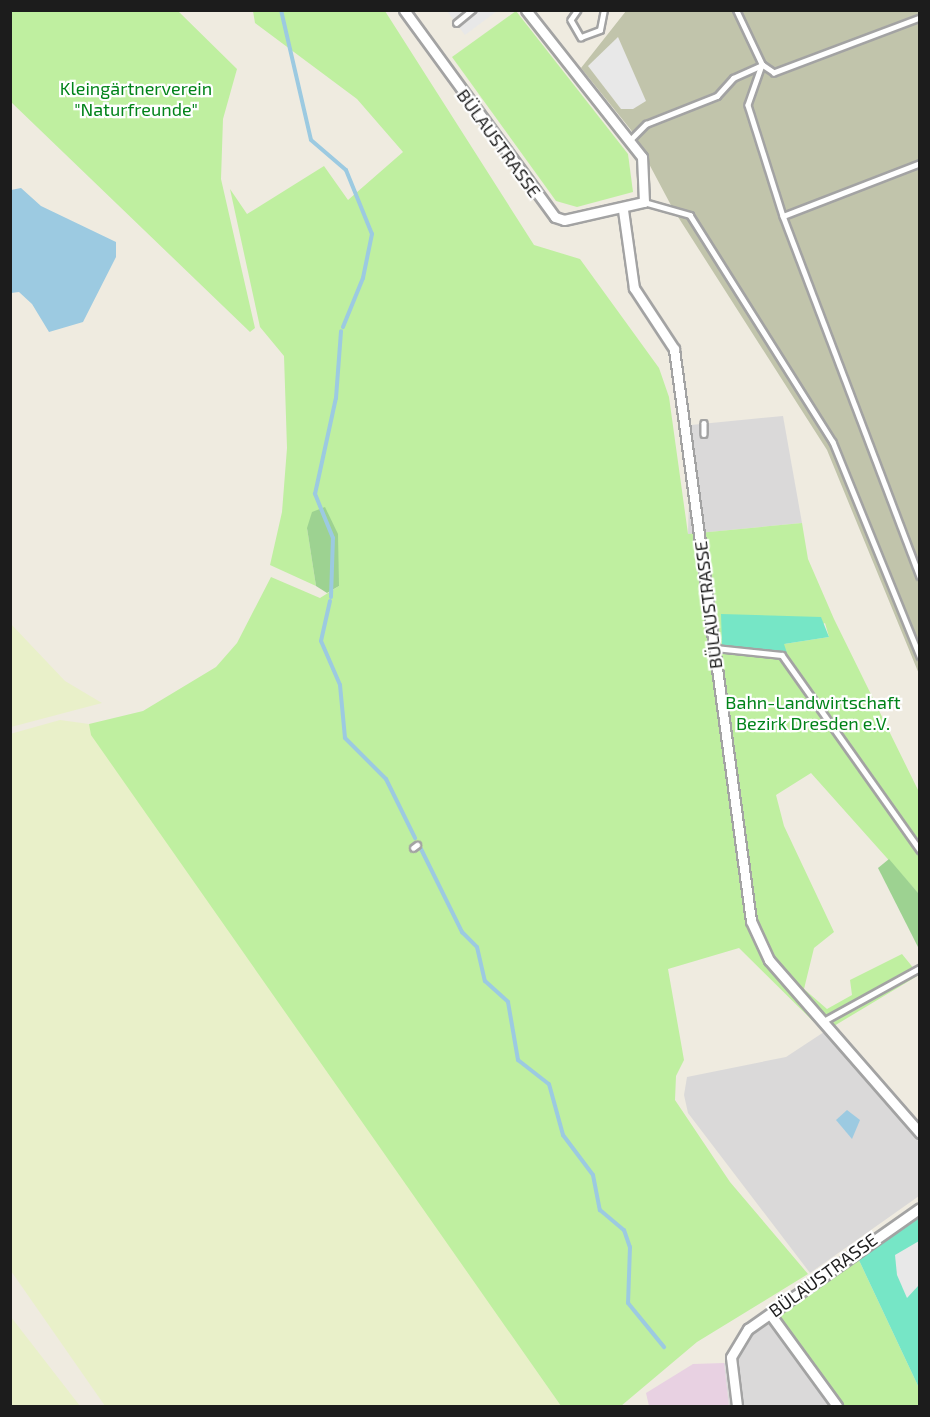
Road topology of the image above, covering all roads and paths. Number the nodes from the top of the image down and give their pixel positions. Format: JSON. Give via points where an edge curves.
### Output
{"nodes":[{"id":1,"x":404,"y":10,"type":"edge"},
{"id":2,"x":472,"y":10,"type":"edge"},
{"id":3,"x":526,"y":10,"type":"edge"},
{"id":4,"x":578,"y":10,"type":"edge"},
{"id":5,"x":604,"y":10,"type":"edge"},
{"id":6,"x":736,"y":10,"type":"edge"},
{"id":7,"x":920,"y":18,"type":"edge"},
{"id":8,"x":456,"y":22,"type":"dead end"},
{"id":9,"x":762,"y":65,"type":"junction"},
{"id":10,"x":629,"y":141,"type":"junction"},
{"id":11,"x":920,"y":163,"type":"edge"},
{"id":12,"x":644,"y":202,"type":"junction"},
{"id":13,"x":623,"y":210,"type":"junction"},
{"id":14,"x":783,"y":216,"type":"junction"},
{"id":15,"x":704,"y":423,"type":"dead end"},
{"id":16,"x":704,"y":434,"type":"dead end"},
{"id":17,"x":920,"y":576,"type":"edge"},
{"id":18,"x":715,"y":648,"type":"junction"},
{"id":19,"x":920,"y":656,"type":"edge"},
{"id":20,"x":920,"y":850,"type":"edge"},
{"id":21,"x":920,"y":968,"type":"edge"},
{"id":22,"x":822,"y":1022,"type":"junction"},
{"id":23,"x":920,"y":1133,"type":"edge"},
{"id":24,"x":920,"y":1208,"type":"edge"},
{"id":25,"x":770,"y":1314,"type":"junction"},
{"id":26,"x":737,"y":1407,"type":"edge"},
{"id":27,"x":837,"y":1407,"type":"edge"}],
"edges":[{"from":1,"to":13,"type":"street","name":"BÜLAUSTRASSE","via":[[551,214],[564,220]]},
{"from":2,"to":8,"type":"lane"},
{"from":3,"to":10,"type":"street"},
{"from":4,"to":5,"type":"lane","via":[[571,20],[581,37],[600,30]]},
{"from":6,"to":9,"type":"lane"},
{"from":7,"to":9,"type":"lane","via":[[774,73]]},
{"from":9,"to":10,"type":"lane","via":[[734,78],[717,96],[646,124]]},
{"from":9,"to":14,"type":"lane","via":[[748,116]]},
{"from":10,"to":12,"type":"street","via":[[642,157]]},
{"from":11,"to":14,"type":"lane"},
{"from":12,"to":13,"type":"street","name":"BÜLAUSTRASSE"},
{"from":12,"to":19,"type":"lane","via":[[690,215],[833,442]]},
{"from":13,"to":18,"type":"street","name":"BÜLAUSTRASSE","via":[[634,288],[674,349]]},
{"from":14,"to":17,"type":"lane"},
{"from":15,"to":16,"type":"lane"},
{"from":18,"to":20,"type":"lane","via":[[782,655]]},
{"from":18,"to":22,"type":"street","name":"BÜLAUSTRASSE","via":[[751,921],[769,960]]},
{"from":21,"to":22,"type":"lane"},
{"from":22,"to":23,"type":"street","name":"BÜLAUSTRASSE"},
{"from":24,"to":25,"type":"street","name":"BÜLAUSTRASSE"},
{"from":25,"to":26,"type":"street","name":"BÜLAUSTRASSE","via":[[732,1348]]},
{"from":25,"to":27,"type":"street"}]}
